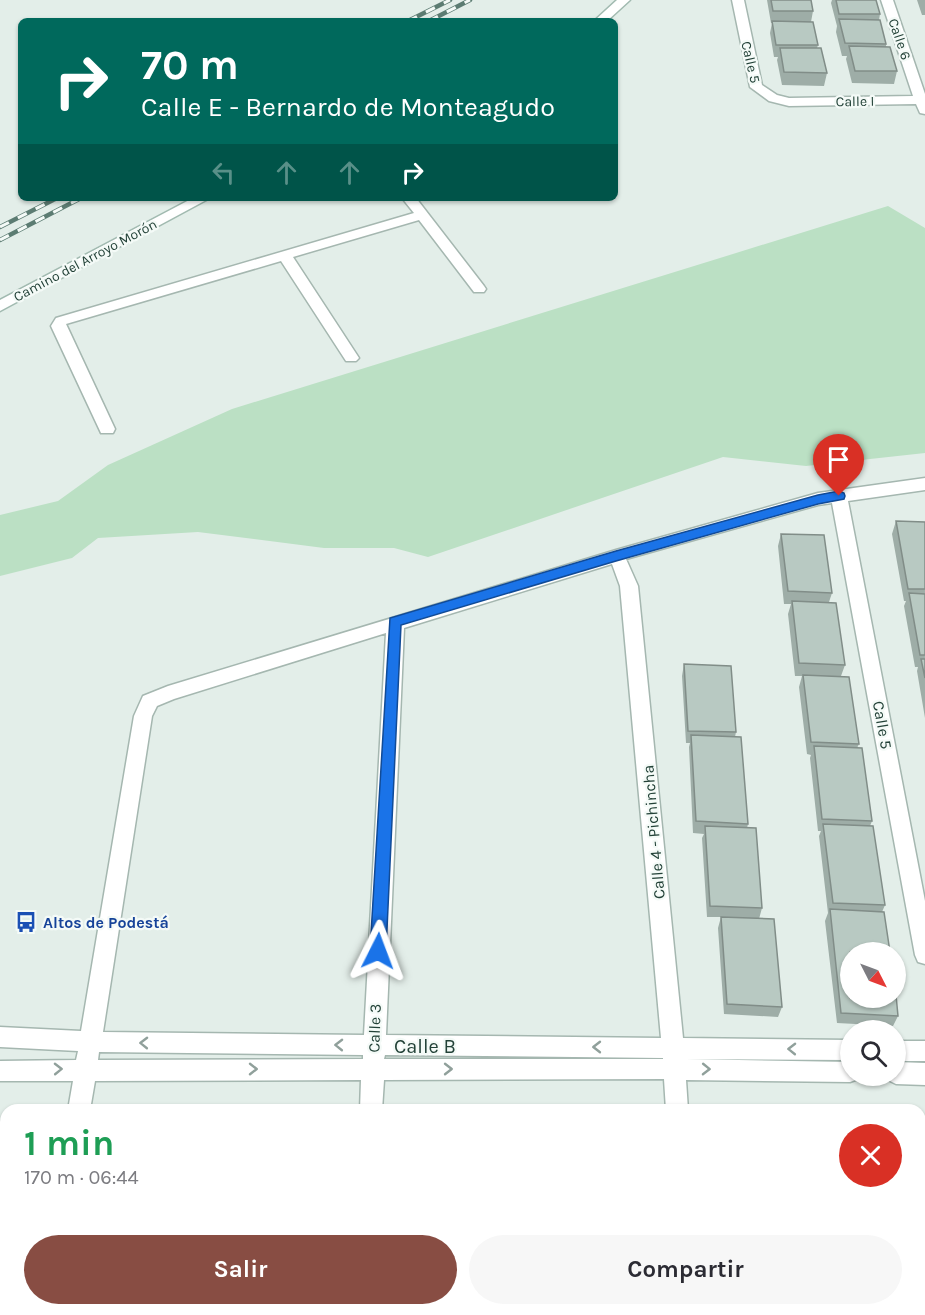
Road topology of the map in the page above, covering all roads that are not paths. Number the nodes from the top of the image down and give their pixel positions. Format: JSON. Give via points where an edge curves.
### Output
{"nodes":[{"id":1,"x":624,"y":0,"type":"edge"},
{"id":2,"x":738,"y":0,"type":"edge"},
{"id":3,"x":887,"y":0,"type":"edge"},
{"id":4,"x":603,"y":18,"type":"edge"},
{"id":5,"x":789,"y":102,"type":"joint"},
{"id":6,"x":923,"y":106,"type":"edge"},
{"id":7,"x":197,"y":201,"type":"edge"},
{"id":8,"x":411,"y":201,"type":"edge"},
{"id":9,"x":422,"y":215,"type":"junction"},
{"id":10,"x":284,"y":255,"type":"junction"},
{"id":11,"x":479,"y":289,"type":"dead end"},
{"id":12,"x":0,"y":306,"type":"edge"},
{"id":13,"x":351,"y":358,"type":"dead end"},
{"id":14,"x":107,"y":429,"type":"dead end"},
{"id":15,"x":925,"y":484,"type":"edge"},
{"id":16,"x":839,"y":496,"type":"junction"},
{"id":17,"x":616,"y":556,"type":"junction"},
{"id":18,"x":395,"y":622,"type":"junction"},
{"id":19,"x":925,"y":955,"type":"edge"},
{"id":20,"x":0,"y":1038,"type":"edge"},
{"id":21,"x":91,"y":1042,"type":"junction"},
{"id":22,"x":373,"y":1046,"type":"junction"},
{"id":23,"x":840,"y":1050,"type":"edge"},
{"id":24,"x":906,"y":1051,"type":"edge"},
{"id":25,"x":925,"y":1052,"type":"edge"},
{"id":26,"x":674,"y":1058,"type":"junction"},
{"id":27,"x":86,"y":1069,"type":"junction"},
{"id":28,"x":373,"y":1069,"type":"junction"},
{"id":29,"x":0,"y":1071,"type":"edge"},
{"id":30,"x":840,"y":1071,"type":"edge"},
{"id":31,"x":906,"y":1073,"type":"edge"},
{"id":32,"x":925,"y":1074,"type":"edge"},
{"id":33,"x":80,"y":1104,"type":"edge"},
{"id":34,"x":371,"y":1104,"type":"edge"},
{"id":35,"x":677,"y":1104,"type":"edge"}],
"edges":[{"from":1,"to":4,"type":"street"},
{"from":2,"to":5,"type":"street","name":"Calle 5","via":[[756,87],[772,98]]},
{"from":3,"to":6,"type":"street","name":"Calle 6"},
{"from":5,"to":6,"type":"street","name":"Calle I"},
{"from":7,"to":12,"type":"street","name":"Camino del Arroyo Morón"},
{"from":8,"to":9,"type":"street"},
{"from":9,"to":10,"type":"street"},
{"from":9,"to":11,"type":"street"},
{"from":10,"to":13,"type":"street"},
{"from":10,"to":14,"type":"street","via":[[62,321],[58,326]]},
{"from":15,"to":16,"type":"street"},
{"from":16,"to":17,"type":"street"},
{"from":16,"to":19,"type":"street","name":"Calle 5"},
{"from":17,"to":18,"type":"street"},
{"from":17,"to":26,"type":"street","name":"Calle 4 - Pichincha","via":[[629,586]]},
{"from":18,"to":21,"type":"street","via":[[150,701],[143,716]]},
{"from":18,"to":22,"type":"street","name":"Calle 3"},
{"from":20,"to":21,"type":"street","name":"Calle B"},
{"from":22,"to":21,"type":"street","name":"Calle B","one_way":true},
{"from":21,"to":27,"type":"street"},
{"from":26,"to":22,"type":"street","name":"Calle B","one_way":true},
{"from":22,"to":28,"type":"street","name":"Calle 3"},
{"from":23,"to":26,"type":"street","name":"Calle B","one_way":true},
{"from":24,"to":25,"type":"street"},
{"from":28,"to":26,"type":"street","name":"Calle B","one_way":true},
{"from":26,"to":30,"type":"street","name":"Calle B","one_way":true},
{"from":26,"to":35,"type":"street","name":"Calle 4 - Pichincha"},
{"from":27,"to":28,"type":"street","name":"Calle B","one_way":true},
{"from":29,"to":27,"type":"street","name":"Calle B","one_way":true},
{"from":27,"to":33,"type":"street"},
{"from":28,"to":34,"type":"street","name":"Calle 3"},
{"from":31,"to":32,"type":"street"}]}
